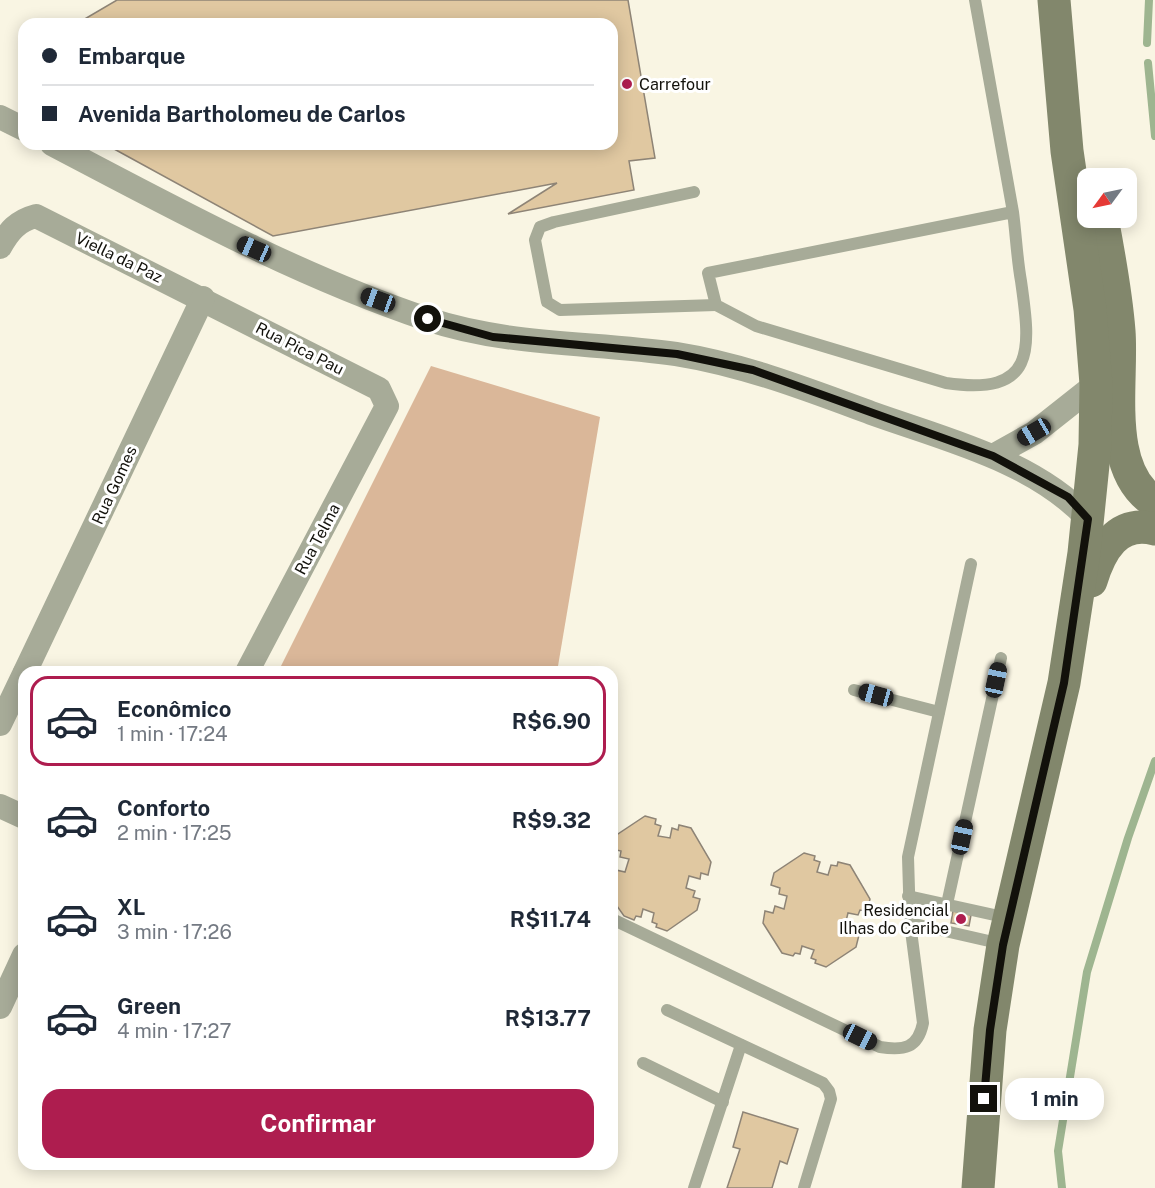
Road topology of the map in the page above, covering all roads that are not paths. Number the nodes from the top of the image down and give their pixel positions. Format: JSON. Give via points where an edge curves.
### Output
{"nodes":[{"id":1,"x":975,"y":0,"type":"edge"},
{"id":2,"x":1054,"y":0,"type":"edge"},
{"id":3,"x":0,"y":117,"type":"edge"},
{"id":4,"x":18,"y":126,"type":"edge"},
{"id":5,"x":63,"y":150,"type":"edge"},
{"id":6,"x":1093,"y":168,"type":"edge"},
{"id":7,"x":694,"y":192,"type":"dead end"},
{"id":8,"x":1013,"y":212,"type":"junction"},
{"id":9,"x":1104,"y":228,"type":"edge"},
{"id":10,"x":0,"y":247,"type":"edge"},
{"id":11,"x":203,"y":298,"type":"junction"},
{"id":12,"x":716,"y":305,"type":"junction"},
{"id":13,"x":1096,"y":384,"type":"junction"},
{"id":14,"x":387,"y":406,"type":"joint"},
{"id":15,"x":993,"y":456,"type":"junction"},
{"id":16,"x":1155,"y":502,"type":"edge"},
{"id":17,"x":1088,"y":519,"type":"junction"},
{"id":18,"x":1155,"y":529,"type":"edge"},
{"id":19,"x":971,"y":564,"type":"dead end"},
{"id":20,"x":1074,"y":629,"type":"junction"},
{"id":21,"x":1001,"y":658,"type":"dead end"},
{"id":22,"x":27,"y":666,"type":"edge"},
{"id":23,"x":250,"y":666,"type":"edge"},
{"id":24,"x":18,"y":686,"type":"edge"},
{"id":25,"x":854,"y":690,"type":"dead end"},
{"id":26,"x":939,"y":712,"type":"junction"},
{"id":27,"x":0,"y":724,"type":"edge"},
{"id":28,"x":0,"y":806,"type":"edge"},
{"id":29,"x":18,"y":815,"type":"edge"},
{"id":30,"x":908,"y":896,"type":"junction"},
{"id":31,"x":947,"y":904,"type":"junction"},
{"id":32,"x":618,"y":922,"type":"edge"},
{"id":33,"x":910,"y":923,"type":"junction"},
{"id":34,"x":1006,"y":931,"type":"junction"},
{"id":35,"x":18,"y":968,"type":"edge"},
{"id":36,"x":0,"y":1007,"type":"edge"},
{"id":37,"x":667,"y":1010,"type":"dead end"},
{"id":38,"x":741,"y":1045,"type":"junction"},
{"id":39,"x":643,"y":1063,"type":"dead end"},
{"id":40,"x":723,"y":1102,"type":"junction"},
{"id":41,"x":694,"y":1188,"type":"edge"},
{"id":42,"x":804,"y":1188,"type":"edge"},
{"id":43,"x":978,"y":1188,"type":"edge"}],
"edges":[{"from":1,"to":8,"type":"lane"},
{"from":2,"to":6,"type":"main road"},
{"from":2,"to":13,"type":"main road","via":[[1067,151],[1090,309]]},
{"from":3,"to":4,"type":"street"},
{"from":5,"to":15,"type":"street","via":[[235,240],[428,319],[493,337],[677,354],[753,370]]},
{"from":7,"to":12,"type":"lane","via":[[540,227],[535,240],[547,302],[560,310]]},
{"from":8,"to":12,"type":"lane","via":[[708,273]]},
{"from":8,"to":12,"type":"lane","via":[[1026,308],[1027,354],[1011,375],[995,383],[974,387],[946,383],[756,326]]},
{"from":9,"to":16,"type":"main road","via":[[1119,331],[1122,447],[1127,471],[1136,487]]},
{"from":10,"to":11,"type":"street","name":"Viella da Paz","via":[[18,223],[36,216]]},
{"from":11,"to":14,"type":"street","name":"Rua Pica Pau","via":[[379,389]]},
{"from":11,"to":22,"type":"street","name":"Rua Gomes"},
{"from":13,"to":15,"type":"street","via":[[1034,432]]},
{"from":13,"to":17,"type":"main road"},
{"from":14,"to":23,"type":"street","name":"Rua Telma"},
{"from":15,"to":17,"type":"street","via":[[1068,497]]},
{"from":17,"to":20,"type":"main road"},
{"from":18,"to":20,"type":"main road","via":[[1130,529],[1107,543]]},
{"from":19,"to":26,"type":"lane"},
{"from":20,"to":34,"type":"main road","via":[[1047,763]]},
{"from":21,"to":31,"type":"lane"},
{"from":24,"to":27,"type":"street","name":"Rua Gomes"},
{"from":25,"to":26,"type":"lane"},
{"from":26,"to":30,"type":"lane","via":[[908,857]]},
{"from":28,"to":29,"type":"street"},
{"from":30,"to":31,"type":"lane"},
{"from":30,"to":33,"type":"lane"},
{"from":31,"to":34,"type":"lane"},
{"from":32,"to":33,"type":"lane","via":[[880,1047],[895,1049],[911,1046],[920,1036],[923,1023]]},
{"from":33,"to":34,"type":"lane"},
{"from":34,"to":43,"type":"main road","via":[[990,1030]]},
{"from":35,"to":36,"type":"street"},
{"from":37,"to":38,"type":"lane"},
{"from":38,"to":40,"type":"lane"},
{"from":38,"to":42,"type":"lane","via":[[823,1083],[829,1091],[829,1107]]},
{"from":39,"to":40,"type":"lane"},
{"from":40,"to":41,"type":"lane"}]}
